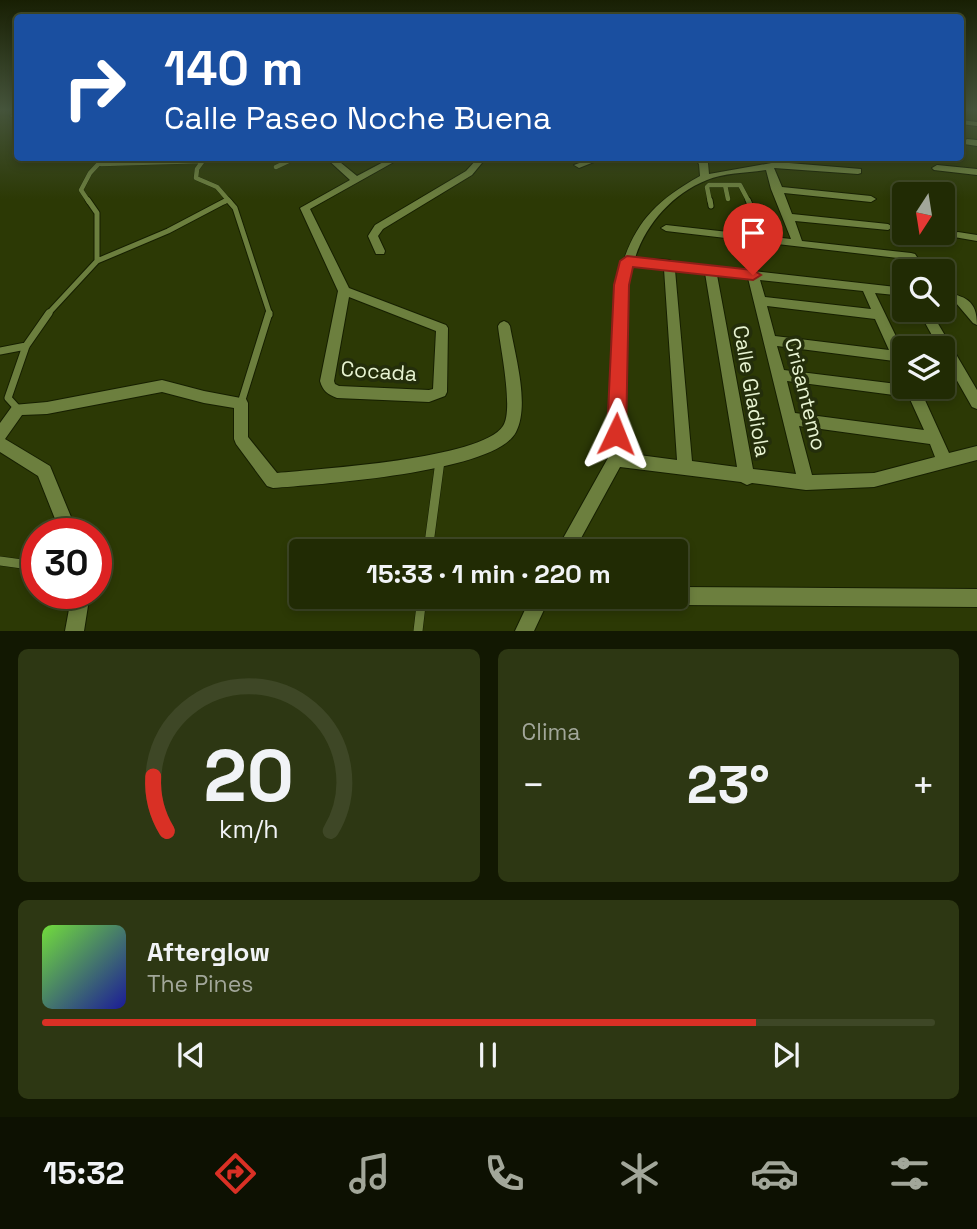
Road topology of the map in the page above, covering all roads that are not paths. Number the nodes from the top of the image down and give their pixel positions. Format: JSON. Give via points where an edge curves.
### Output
{"nodes":[{"id":1,"x":102,"y":161,"type":"edge"},
{"id":2,"x":203,"y":161,"type":"edge"},
{"id":3,"x":289,"y":161,"type":"edge"},
{"id":4,"x":334,"y":161,"type":"edge"},
{"id":5,"x":391,"y":161,"type":"edge"},
{"id":6,"x":479,"y":161,"type":"edge"},
{"id":7,"x":591,"y":161,"type":"edge"},
{"id":8,"x":701,"y":161,"type":"edge"},
{"id":9,"x":579,"y":165,"type":"dead end"},
{"id":10,"x":769,"y":166,"type":"junction"},
{"id":11,"x":276,"y":167,"type":"dead end"},
{"id":12,"x":937,"y":168,"type":"dead end"},
{"id":13,"x":858,"y":171,"type":"dead end"},
{"id":14,"x":977,"y":172,"type":"edge"},
{"id":15,"x":705,"y":177,"type":"junction"},
{"id":16,"x":355,"y":179,"type":"junction"},
{"id":17,"x":725,"y":180,"type":"junction"},
{"id":18,"x":732,"y":185,"type":"junction"},
{"id":19,"x":776,"y":189,"type":"junction"},
{"id":20,"x":728,"y":199,"type":"dead end"},
{"id":21,"x":871,"y":199,"type":"dead end"},
{"id":22,"x":228,"y":200,"type":"junction"},
{"id":23,"x":711,"y":206,"type":"dead end"},
{"id":24,"x":751,"y":207,"type":"dead end"},
{"id":25,"x":788,"y":217,"type":"junction"},
{"id":26,"x":888,"y":227,"type":"dead end"},
{"id":27,"x":666,"y":228,"type":"dead end"},
{"id":28,"x":958,"y":235,"type":"dead end"},
{"id":29,"x":977,"y":238,"type":"edge"},
{"id":30,"x":798,"y":243,"type":"junction"},
{"id":31,"x":380,"y":251,"type":"dead end"},
{"id":32,"x":911,"y":257,"type":"dead end"},
{"id":33,"x":97,"y":261,"type":"junction"},
{"id":34,"x":627,"y":261,"type":"junction"},
{"id":35,"x":668,"y":264,"type":"junction"},
{"id":36,"x":710,"y":270,"type":"junction"},
{"id":37,"x":753,"y":275,"type":"junction"},
{"id":38,"x":867,"y":288,"type":"junction"},
{"id":39,"x":344,"y":291,"type":"junction"},
{"id":40,"x":892,"y":291,"type":"edge"},
{"id":41,"x":955,"y":298,"type":"edge"},
{"id":42,"x":761,"y":300,"type":"junction"},
{"id":43,"x":880,"y":315,"type":"junction"},
{"id":44,"x":977,"y":320,"type":"edge"},
{"id":45,"x":931,"y":322,"type":"edge"},
{"id":46,"x":503,"y":326,"type":"dead end"},
{"id":47,"x":771,"y":340,"type":"junction"},
{"id":48,"x":892,"y":342,"type":"edge"},
{"id":49,"x":26,"y":346,"type":"junction"},
{"id":50,"x":0,"y":351,"type":"edge"},
{"id":51,"x":892,"y":355,"type":"edge"},
{"id":52,"x":780,"y":375,"type":"junction"},
{"id":53,"x":892,"y":388,"type":"edge"},
{"id":54,"x":918,"y":399,"type":"edge"},
{"id":55,"x":241,"y":403,"type":"junction"},
{"id":56,"x":977,"y":403,"type":"edge"},
{"id":57,"x":18,"y":409,"type":"junction"},
{"id":58,"x":790,"y":419,"type":"junction"},
{"id":59,"x":0,"y":435,"type":"edge"},
{"id":60,"x":935,"y":438,"type":"junction"},
{"id":61,"x":0,"y":444,"type":"edge"},
{"id":62,"x":977,"y":453,"type":"edge"},
{"id":63,"x":615,"y":459,"type":"junction"},
{"id":64,"x":440,"y":461,"type":"junction"},
{"id":65,"x":945,"y":461,"type":"junction"},
{"id":66,"x":685,"y":469,"type":"junction"},
{"id":67,"x":747,"y":478,"type":"junction"},
{"id":68,"x":806,"y":483,"type":"junction"},
{"id":69,"x":63,"y":518,"type":"edge"},
{"id":70,"x":430,"y":539,"type":"edge"},
{"id":71,"x":572,"y":539,"type":"edge"},
{"id":72,"x":0,"y":561,"type":"edge"},
{"id":73,"x":21,"y":564,"type":"edge"},
{"id":74,"x":688,"y":596,"type":"edge"},
{"id":75,"x":977,"y":598,"type":"edge"},
{"id":76,"x":78,"y":609,"type":"edge"},
{"id":77,"x":421,"y":609,"type":"edge"},
{"id":78,"x":535,"y":609,"type":"edge"},
{"id":79,"x":74,"y":631,"type":"edge"},
{"id":80,"x":418,"y":631,"type":"edge"},
{"id":81,"x":524,"y":631,"type":"edge"}],
"edges":[{"from":1,"to":33,"type":"lane","via":[[81,190],[97,213]]},
{"from":2,"to":22,"type":"lane","via":[[195,178],[217,187]]},
{"from":3,"to":11,"type":"lane"},
{"from":4,"to":16,"type":"street"},
{"from":5,"to":16,"type":"street"},
{"from":6,"to":31,"type":"street","via":[[469,173],[374,232]]},
{"from":7,"to":9,"type":"street"},
{"from":8,"to":15,"type":"street"},
{"from":10,"to":13,"type":"street"},
{"from":10,"to":17,"type":"street"},
{"from":10,"to":19,"type":"street"},
{"from":12,"to":14,"type":"street"},
{"from":15,"to":17,"type":"street"},
{"from":15,"to":34,"type":"street","via":[[651,215]]},
{"from":16,"to":39,"type":"street","via":[[304,208]]},
{"from":17,"to":18,"type":"lane"},
{"from":17,"to":18,"type":"lane"},
{"from":17,"to":20,"type":"lane"},
{"from":17,"to":23,"type":"lane","via":[[707,187]]},
{"from":18,"to":24,"type":"lane","via":[[743,187]]},
{"from":19,"to":21,"type":"street"},
{"from":19,"to":25,"type":"street"},
{"from":22,"to":33,"type":"lane"},
{"from":22,"to":55,"type":"lane","via":[[270,316]]},
{"from":25,"to":26,"type":"street"},
{"from":25,"to":30,"type":"street"},
{"from":27,"to":30,"type":"street"},
{"from":28,"to":29,"type":"street"},
{"from":30,"to":32,"type":"street"},
{"from":33,"to":49,"type":"lane","via":[[41,322]]},
{"from":34,"to":35,"type":"street"},
{"from":34,"to":63,"type":"street","via":[[622,285]]},
{"from":35,"to":36,"type":"street"},
{"from":35,"to":66,"type":"street"},
{"from":36,"to":37,"type":"street"},
{"from":36,"to":67,"type":"street","name":"Calle Gladiola"},
{"from":37,"to":38,"type":"street"},
{"from":37,"to":42,"type":"street","name":"Crisantemo"},
{"from":38,"to":40,"type":"street"},
{"from":38,"to":43,"type":"street"},
{"from":39,"to":39,"type":"street","name":"Cocada","via":[[329,388],[429,396],[439,392],[442,328]]},
{"from":41,"to":44,"type":"street"},
{"from":42,"to":43,"type":"street"},
{"from":42,"to":47,"type":"street","name":"Crisantemo"},
{"from":43,"to":48,"type":"street"},
{"from":45,"to":56,"type":"street"},
{"from":46,"to":64,"type":"street","via":[[515,417],[508,434],[495,443]]},
{"from":47,"to":51,"type":"street"},
{"from":47,"to":52,"type":"street","name":"Crisantemo"},
{"from":49,"to":50,"type":"lane"},
{"from":49,"to":57,"type":"lane","via":[[8,398]]},
{"from":52,"to":53,"type":"street"},
{"from":52,"to":58,"type":"street","name":"Crisantemo"},
{"from":54,"to":60,"type":"street"},
{"from":55,"to":57,"type":"street","via":[[162,386],[47,408]]},
{"from":55,"to":64,"type":"street","via":[[241,439],[273,481]]},
{"from":57,"to":59,"type":"street"},
{"from":58,"to":60,"type":"street"},
{"from":58,"to":68,"type":"street","name":"Crisantemo"},
{"from":60,"to":65,"type":"street"},
{"from":61,"to":69,"type":"street","via":[[44,471]]},
{"from":62,"to":65,"type":"street"},
{"from":63,"to":66,"type":"street"},
{"from":63,"to":71,"type":"street"},
{"from":64,"to":70,"type":"lane"},
{"from":65,"to":68,"type":"street","via":[[874,480]]},
{"from":66,"to":67,"type":"street"},
{"from":67,"to":68,"type":"street"},
{"from":72,"to":73,"type":"lane"},
{"from":74,"to":75,"type":"street"},
{"from":76,"to":79,"type":"street"},
{"from":77,"to":80,"type":"lane"},
{"from":78,"to":81,"type":"street"}]}
